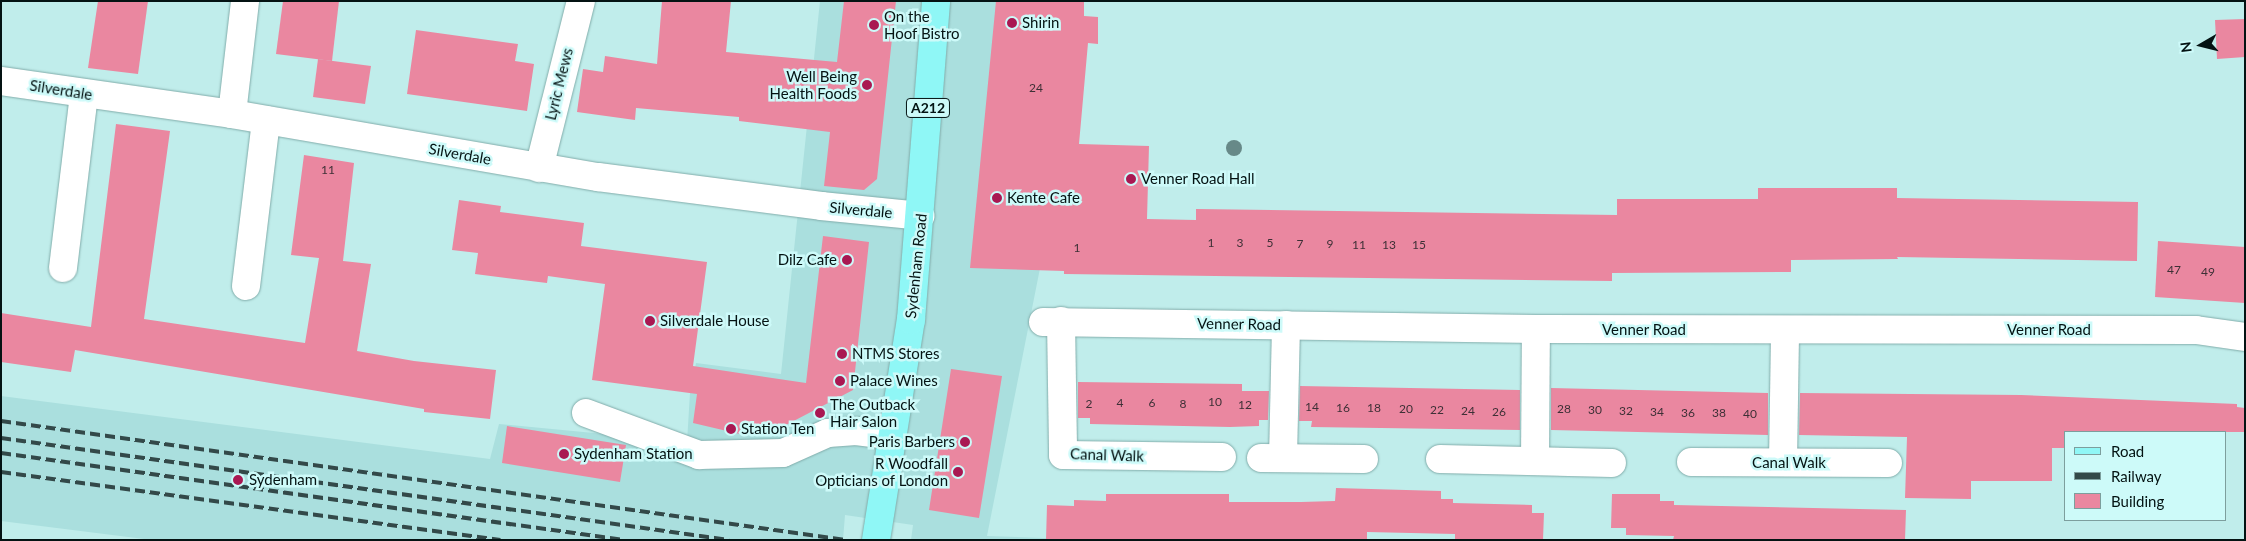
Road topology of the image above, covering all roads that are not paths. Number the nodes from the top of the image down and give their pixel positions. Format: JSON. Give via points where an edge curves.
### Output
{"nodes":[{"id":1,"x":245,"y":1,"type":"edge"},
{"id":2,"x":581,"y":1,"type":"edge"},
{"id":3,"x":936,"y":1,"type":"edge"},
{"id":4,"x":1,"y":81,"type":"edge"},
{"id":5,"x":84,"y":94,"type":"junction"},
{"id":6,"x":232,"y":114,"type":"junction"},
{"id":7,"x":266,"y":120,"type":"junction"},
{"id":8,"x":539,"y":168,"type":"junction"},
{"id":9,"x":921,"y":216,"type":"junction"},
{"id":10,"x":63,"y":268,"type":"dead end"},
{"id":11,"x":246,"y":286,"type":"dead end"},
{"id":12,"x":1052,"y":321,"type":"joint"},
{"id":13,"x":1286,"y":325,"type":"junction"},
{"id":14,"x":1536,"y":329,"type":"junction"},
{"id":15,"x":1785,"y":330,"type":"junction"},
{"id":16,"x":2245,"y":337,"type":"edge"},
{"id":17,"x":586,"y":413,"type":"dead end"},
{"id":18,"x":891,"y":435,"type":"junction"},
{"id":19,"x":1222,"y":457,"type":"dead end"},
{"id":20,"x":1364,"y":459,"type":"dead end"},
{"id":21,"x":1440,"y":459,"type":"dead end"},
{"id":22,"x":1535,"y":461,"type":"junction"},
{"id":23,"x":1691,"y":462,"type":"dead end"},
{"id":24,"x":1783,"y":462,"type":"junction"},
{"id":25,"x":1612,"y":463,"type":"dead end"},
{"id":26,"x":1888,"y":463,"type":"dead end"},
{"id":27,"x":877,"y":535,"type":"edge"}],
"edges":[{"from":1,"to":6,"type":"street"},
{"from":2,"to":8,"type":"street","name":"Lyric Mews"},
{"from":3,"to":9,"type":"main road","name":"Sydenham Road","number":"A212"},
{"from":4,"to":5,"type":"street","name":"Silverdale"},
{"from":5,"to":6,"type":"street","name":"Silverdale"},
{"from":5,"to":10,"type":"street"},
{"from":6,"to":7,"type":"street","name":"Silverdale"},
{"from":7,"to":8,"type":"street","name":"Silverdale"},
{"from":7,"to":11,"type":"street"},
{"from":8,"to":9,"type":"street","name":"Silverdale","via":[[820,206]]},
{"from":9,"to":18,"type":"main road","name":"Sydenham Road","number":"A212","via":[[911,320]]},
{"from":12,"to":13,"type":"street","name":"Venner Road"},
{"from":12,"to":19,"type":"street","name":"Canal Walk","via":[[1063,455]]},
{"from":13,"to":14,"type":"street","name":"Venner Road"},
{"from":13,"to":20,"type":"street","via":[[1272,458]]},
{"from":14,"to":15,"type":"street","name":"Venner Road"},
{"from":14,"to":22,"type":"street"},
{"from":15,"to":16,"type":"street","name":"Venner Road","via":[[2196,330]]},
{"from":15,"to":24,"type":"street"},
{"from":17,"to":18,"type":"street","via":[[700,455],[783,453],[828,433],[856,431]]},
{"from":18,"to":27,"type":"main road","name":"Sydenham Road","number":"A212"},
{"from":21,"to":22,"type":"street"},
{"from":22,"to":25,"type":"street"},
{"from":23,"to":24,"type":"street","name":"Canal Walk"},
{"from":24,"to":26,"type":"street","name":"Canal Walk"}]}
